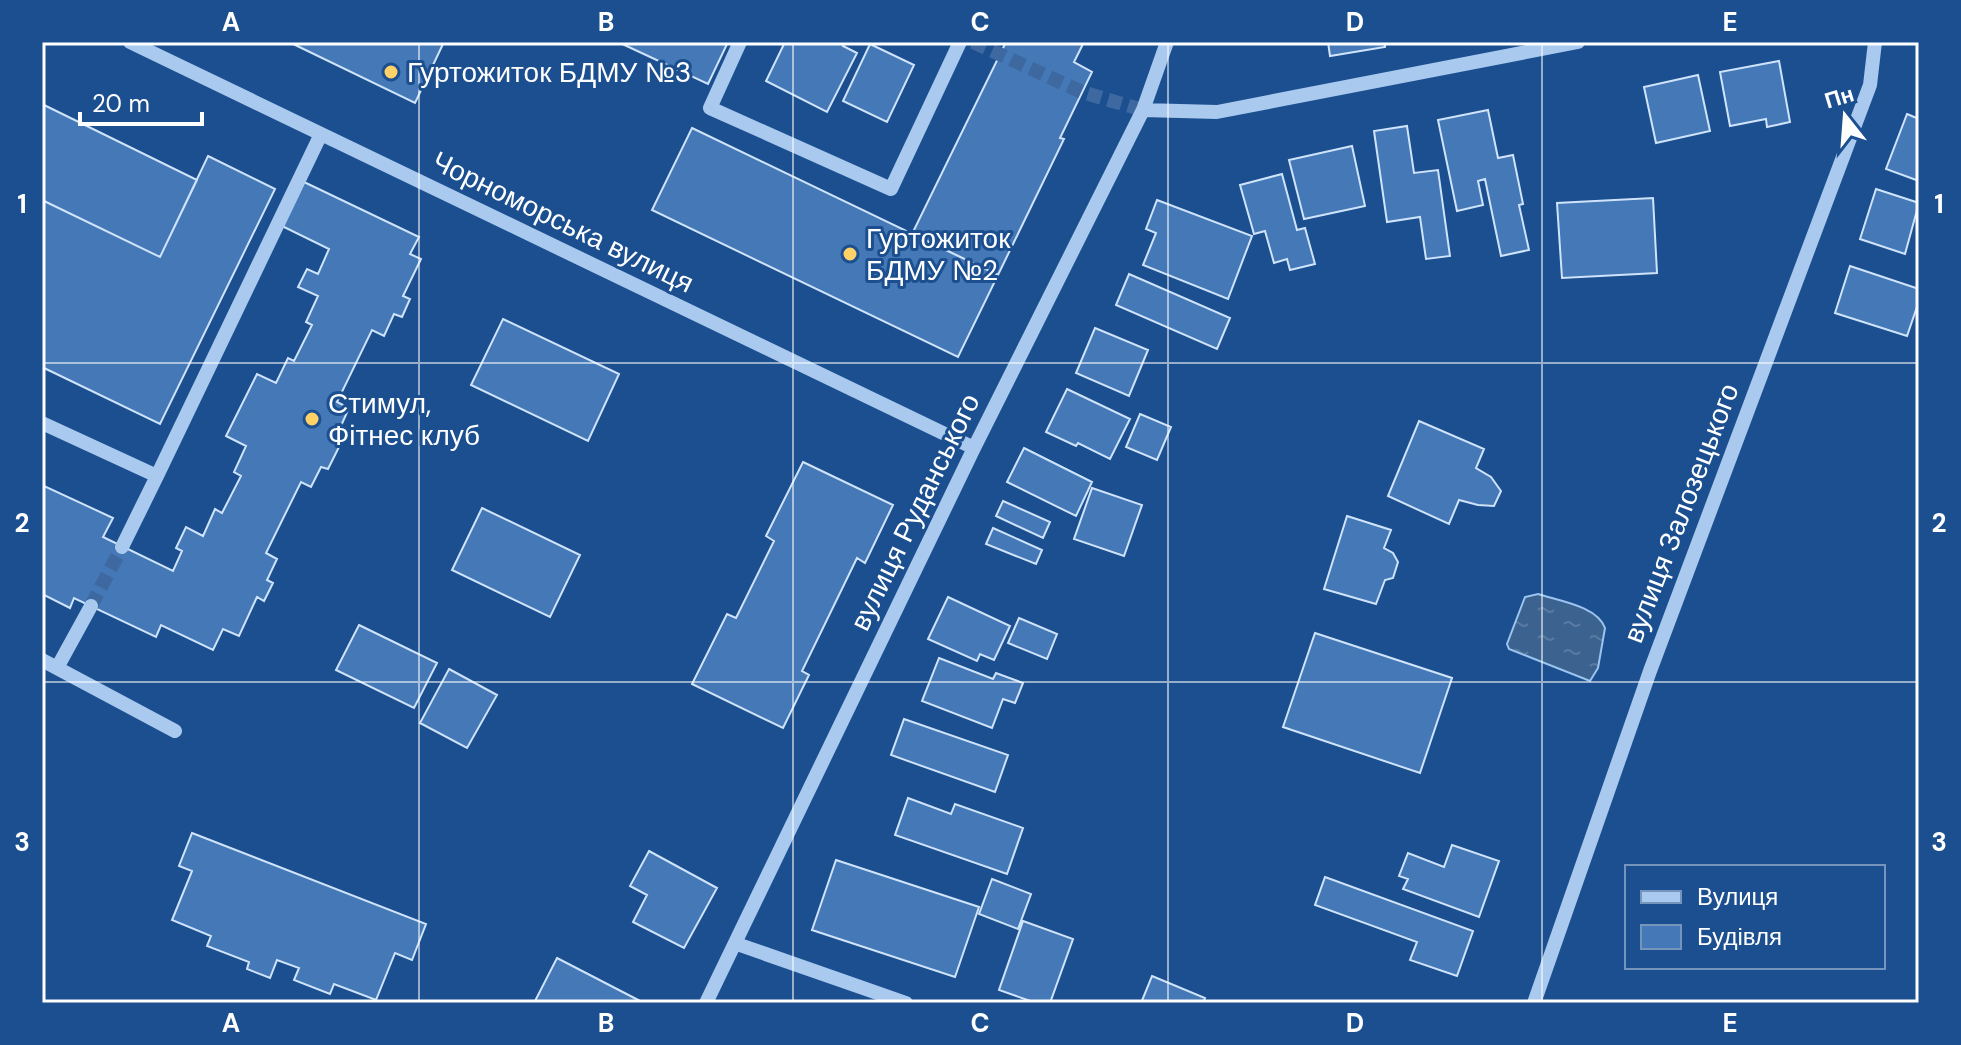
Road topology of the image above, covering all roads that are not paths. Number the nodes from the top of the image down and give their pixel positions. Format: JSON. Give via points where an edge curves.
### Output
{"nodes":[{"id":1,"x":130,"y":42,"type":"edge"},
{"id":2,"x":740,"y":42,"type":"edge"},
{"id":3,"x":960,"y":42,"type":"edge"},
{"id":4,"x":1167,"y":42,"type":"edge"},
{"id":5,"x":1578,"y":42,"type":"edge"},
{"id":6,"x":1875,"y":42,"type":"edge"},
{"id":7,"x":1143,"y":110,"type":"junction"},
{"id":8,"x":321,"y":134,"type":"junction"},
{"id":9,"x":42,"y":423,"type":"edge"},
{"id":10,"x":974,"y":448,"type":"junction"},
{"id":11,"x":157,"y":476,"type":"junction"},
{"id":12,"x":122,"y":547,"type":"tunnel mouth"},
{"id":13,"x":91,"y":606,"type":"tunnel mouth"},
{"id":14,"x":42,"y":660,"type":"edge"},
{"id":15,"x":57,"y":668,"type":"junction"},
{"id":16,"x":175,"y":731,"type":"dead end"},
{"id":17,"x":737,"y":944,"type":"junction"},
{"id":18,"x":706,"y":1003,"type":"edge"},
{"id":19,"x":906,"y":1003,"type":"edge"},
{"id":20,"x":1534,"y":1003,"type":"edge"}],
"edges":[{"from":1,"to":8,"type":"street","name":"Чорноморська вулиця"},
{"from":2,"to":3,"type":"street","via":[[710,108],[891,189]]},
{"from":4,"to":7,"type":"street","name":"вулиця Руданського"},
{"from":5,"to":7,"type":"street","via":[[1217,112]]},
{"from":6,"to":20,"type":"street","name":"вулиця Залозецького","via":[[1870,85],[1650,671]]},
{"from":7,"to":10,"type":"street","name":"вулиця Руданського"},
{"from":8,"to":10,"type":"street","name":"Чорноморська вулиця"},
{"from":8,"to":11,"type":"street"},
{"from":9,"to":11,"type":"street"},
{"from":10,"to":17,"type":"street","name":"вулиця Руданського"},
{"from":11,"to":12,"type":"street"},
{"from":13,"to":15,"type":"street"},
{"from":14,"to":15,"type":"street"},
{"from":15,"to":16,"type":"street"},
{"from":17,"to":18,"type":"street","name":"вулиця Руданського"},
{"from":17,"to":19,"type":"street"}]}
